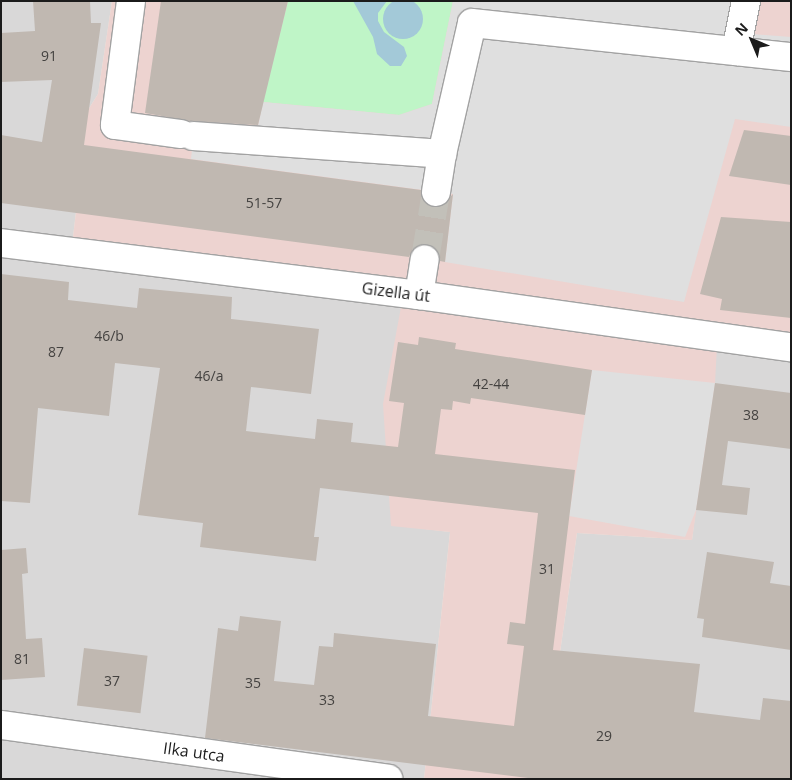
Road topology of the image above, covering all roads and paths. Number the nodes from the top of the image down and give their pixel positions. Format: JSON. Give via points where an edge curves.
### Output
{"nodes":[{"id":1,"x":131,"y":1,"type":"edge"},
{"id":2,"x":746,"y":1,"type":"edge"},
{"id":3,"x":470,"y":12,"type":"edge"},
{"id":4,"x":736,"y":51,"type":"junction"},
{"id":5,"x":791,"y":57,"type":"edge"},
{"id":6,"x":442,"y":154,"type":"junction"},
{"id":7,"x":436,"y":192,"type":"tunnel mouth"},
{"id":8,"x":1,"y":243,"type":"edge"},
{"id":9,"x":424,"y":259,"type":"tunnel mouth"},
{"id":10,"x":419,"y":295,"type":"junction"},
{"id":11,"x":791,"y":347,"type":"edge"},
{"id":12,"x":1,"y":725,"type":"edge"},
{"id":13,"x":388,"y":779,"type":"edge"}],
"edges":[{"from":1,"to":6,"type":"street","via":[[115,125],[187,135]]},
{"from":2,"to":4,"type":"street"},
{"from":3,"to":4,"type":"street"},
{"from":3,"to":6,"type":"street"},
{"from":4,"to":5,"type":"street"},
{"from":6,"to":7,"type":"street"},
{"from":8,"to":10,"type":"street","name":"Gizella út"},
{"from":9,"to":10,"type":"street"},
{"from":10,"to":11,"type":"street","name":"Gizella út"},
{"from":12,"to":13,"type":"street","name":"Ilka utca"}]}
